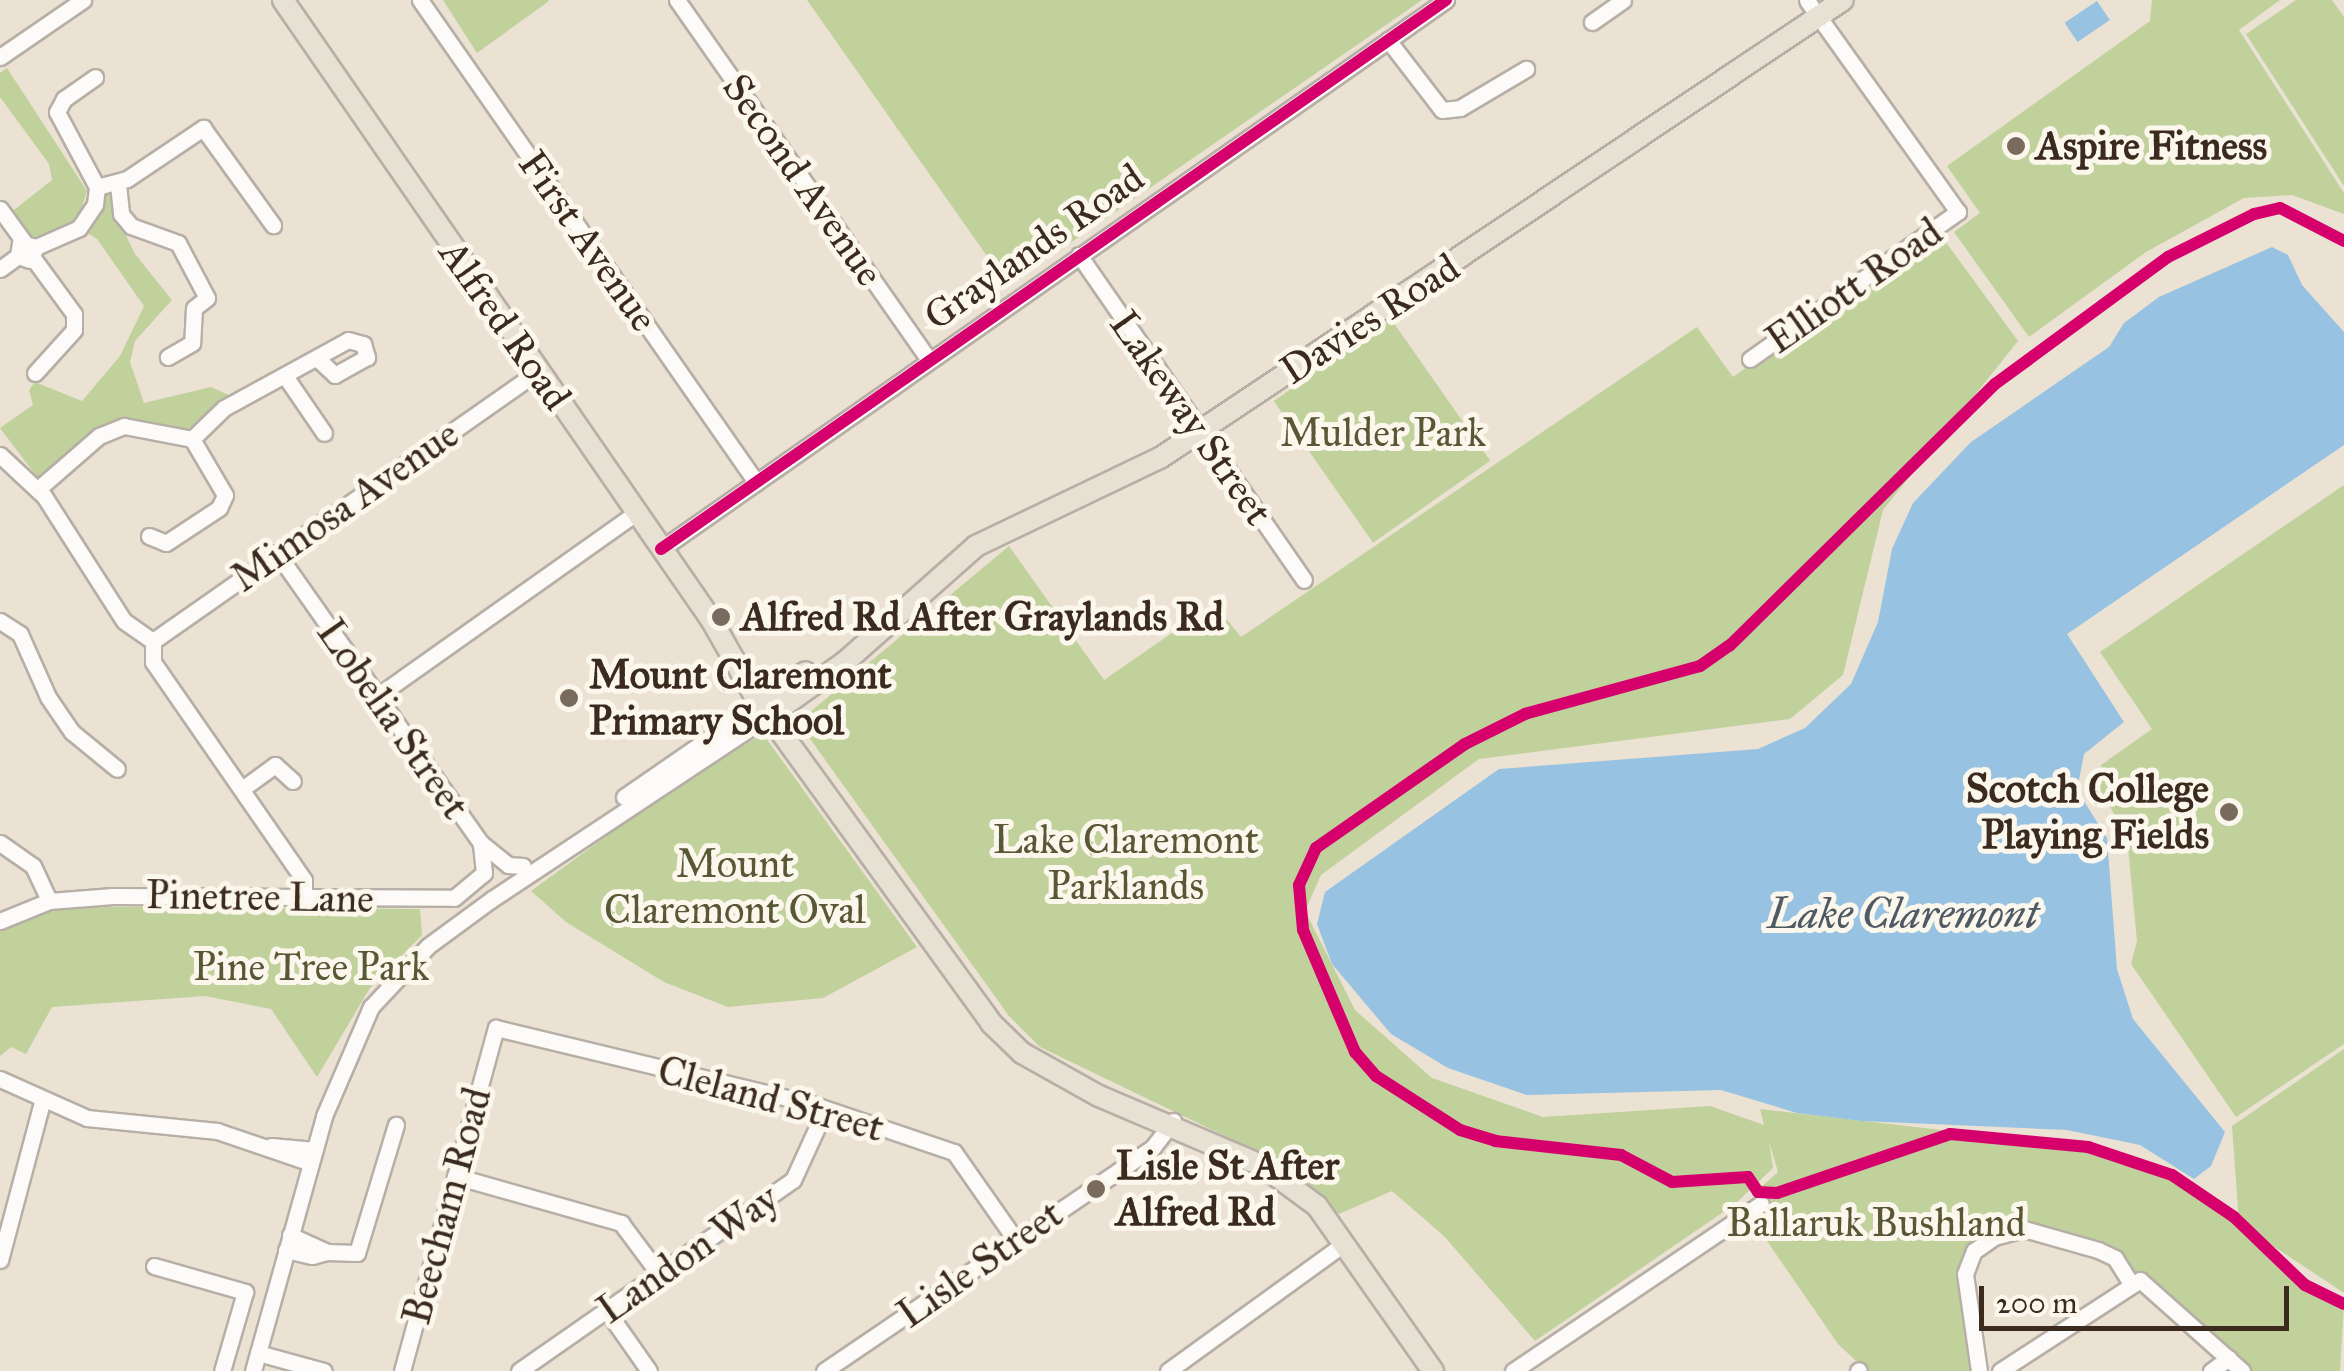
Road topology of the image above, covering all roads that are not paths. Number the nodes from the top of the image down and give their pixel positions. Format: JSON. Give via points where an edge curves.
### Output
{"nodes":[{"id":1,"x":83,"y":0,"type":"edge"},
{"id":2,"x":270,"y":0,"type":"edge"},
{"id":3,"x":283,"y":0,"type":"edge"},
{"id":4,"x":420,"y":0,"type":"edge"},
{"id":5,"x":676,"y":0,"type":"edge"},
{"id":6,"x":1446,"y":0,"type":"edge"},
{"id":7,"x":1623,"y":0,"type":"edge"},
{"id":8,"x":1843,"y":0,"type":"edge"},
{"id":9,"x":1817,"y":7,"type":"edge"},
{"id":10,"x":1592,"y":22,"type":"dead end"},
{"id":11,"x":299,"y":30,"type":"junction"},
{"id":12,"x":1388,"y":40,"type":"junction"},
{"id":13,"x":0,"y":57,"type":"edge"},
{"id":14,"x":1526,"y":68,"type":"dead end"},
{"id":15,"x":95,"y":77,"type":"dead end"},
{"id":16,"x":118,"y":184,"type":"junction"},
{"id":17,"x":97,"y":187,"type":"junction"},
{"id":18,"x":0,"y":209,"type":"edge"},
{"id":19,"x":274,"y":225,"type":"dead end"},
{"id":20,"x":28,"y":251,"type":"junction"},
{"id":21,"x":1079,"y":255,"type":"junction"},
{"id":22,"x":0,"y":269,"type":"edge"},
{"id":23,"x":168,"y":357,"type":"dead end"},
{"id":24,"x":316,"y":358,"type":"dead end"},
{"id":25,"x":1750,"y":359,"type":"dead end"},
{"id":26,"x":929,"y":360,"type":"junction"},
{"id":27,"x":538,"y":371,"type":"junction"},
{"id":28,"x":35,"y":373,"type":"dead end"},
{"id":29,"x":285,"y":376,"type":"junction"},
{"id":30,"x":1200,"y":431,"type":"junction"},
{"id":31,"x":324,"y":434,"type":"dead end"},
{"id":32,"x":192,"y":438,"type":"junction"},
{"id":33,"x":0,"y":455,"type":"edge"},
{"id":34,"x":756,"y":482,"type":"junction"},
{"id":35,"x":38,"y":489,"type":"junction"},
{"id":36,"x":636,"y":514,"type":"junction"},
{"id":37,"x":149,"y":536,"type":"dead end"},
{"id":38,"x":660,"y":550,"type":"junction"},
{"id":39,"x":276,"y":552,"type":"junction"},
{"id":40,"x":1304,"y":580,"type":"dead end"},
{"id":41,"x":0,"y":621,"type":"edge"},
{"id":42,"x":153,"y":641,"type":"junction"},
{"id":43,"x":376,"y":697,"type":"junction"},
{"id":44,"x":770,"y":706,"type":"junction"},
{"id":45,"x":270,"y":747,"type":"dead end"},
{"id":46,"x":275,"y":764,"type":"junction"},
{"id":47,"x":117,"y":769,"type":"dead end"},
{"id":48,"x":293,"y":781,"type":"dead end"},
{"id":49,"x":242,"y":789,"type":"junction"},
{"id":50,"x":481,"y":843,"type":"junction"},
{"id":51,"x":0,"y":844,"type":"edge"},
{"id":52,"x":530,"y":865,"type":"junction"},
{"id":53,"x":304,"y":896,"type":"junction"},
{"id":54,"x":49,"y":902,"type":"junction"},
{"id":55,"x":0,"y":921,"type":"edge"},
{"id":56,"x":492,"y":1041,"type":"joint"},
{"id":57,"x":0,"y":1080,"type":"edge"},
{"id":58,"x":42,"y":1102,"type":"junction"},
{"id":59,"x":825,"y":1110,"type":"junction"},
{"id":60,"x":1164,"y":1123,"type":"junction"},
{"id":61,"x":396,"y":1125,"type":"dead end"},
{"id":62,"x":313,"y":1157,"type":"junction"},
{"id":63,"x":455,"y":1176,"type":"junction"},
{"id":64,"x":1761,"y":1204,"type":"dead end"},
{"id":65,"x":1015,"y":1240,"type":"junction"},
{"id":66,"x":288,"y":1242,"type":"junction"},
{"id":67,"x":1348,"y":1247,"type":"junction"},
{"id":68,"x":0,"y":1260,"type":"edge"},
{"id":69,"x":154,"y":1266,"type":"dead end"},
{"id":70,"x":659,"y":1274,"type":"junction"},
{"id":71,"x":2130,"y":1282,"type":"junction"},
{"id":72,"x":607,"y":1311,"type":"junction"},
{"id":73,"x":258,"y":1352,"type":"junction"},
{"id":74,"x":2229,"y":1358,"type":"junction"},
{"id":75,"x":222,"y":1371,"type":"edge"},
{"id":76,"x":253,"y":1371,"type":"edge"},
{"id":77,"x":324,"y":1371,"type":"edge"},
{"id":78,"x":402,"y":1371,"type":"edge"},
{"id":79,"x":518,"y":1371,"type":"edge"},
{"id":80,"x":649,"y":1371,"type":"edge"},
{"id":81,"x":824,"y":1371,"type":"edge"},
{"id":82,"x":1168,"y":1371,"type":"edge"},
{"id":83,"x":1433,"y":1371,"type":"edge"},
{"id":84,"x":1513,"y":1371,"type":"edge"},
{"id":85,"x":1980,"y":1371,"type":"edge"},
{"id":86,"x":2000,"y":1371,"type":"edge"},
{"id":87,"x":2211,"y":1371,"type":"edge"},
{"id":88,"x":2242,"y":1371,"type":"edge"}],
"edges":[{"from":1,"to":13,"type":"street"},
{"from":2,"to":11,"type":"main road","name":"Alfred Road"},
{"from":3,"to":11,"type":"main road","name":"Alfred Road"},
{"from":4,"to":34,"type":"street","name":"First Avenue"},
{"from":5,"to":26,"type":"street","name":"Second Avenue"},
{"from":6,"to":12,"type":"street","name":"Graylands Road"},
{"from":7,"to":10,"type":"street"},
{"from":8,"to":9,"type":"main road","name":"Davies Road"},
{"from":9,"to":25,"type":"street","name":"Elliott Road","via":[[1958,212]]},
{"from":9,"to":30,"type":"main road","name":"Davies Road","via":[[1440,276]]},
{"from":11,"to":27,"type":"main road","name":"Alfred Road"},
{"from":12,"to":14,"type":"street","via":[[1442,110],[1460,108]]},
{"from":12,"to":21,"type":"street","name":"Graylands Road"},
{"from":15,"to":17,"type":"street","via":[[57,112]]},
{"from":16,"to":17,"type":"street"},
{"from":16,"to":19,"type":"street","via":[[203,128]]},
{"from":16,"to":23,"type":"street","via":[[121,214],[131,226],[178,243],[207,298],[194,308],[192,344]]},
{"from":17,"to":20,"type":"street","via":[[79,228]]},
{"from":18,"to":20,"type":"street"},
{"from":20,"to":22,"type":"street"},
{"from":20,"to":28,"type":"street","via":[[74,314],[74,330]]},
{"from":21,"to":26,"type":"street","name":"Graylands Road"},
{"from":21,"to":30,"type":"street","name":"Lakeway Street"},
{"from":24,"to":29,"type":"street"},
{"from":26,"to":34,"type":"street","name":"Graylands Road"},
{"from":27,"to":36,"type":"main road","name":"Alfred Road"},
{"from":27,"to":39,"type":"street","name":"Mimosa Avenue"},
{"from":29,"to":31,"type":"street"},
{"from":29,"to":32,"type":"street","via":[[224,408]]},
{"from":30,"to":40,"type":"street","name":"Lakeway Street"},
{"from":30,"to":44,"type":"main road","name":"Davies Road","via":[[1128,477],[976,546],[852,650]]},
{"from":32,"to":35,"type":"street","via":[[124,426],[99,436]]},
{"from":32,"to":37,"type":"street","via":[[224,495],[218,508],[166,543]]},
{"from":33,"to":35,"type":"street"},
{"from":34,"to":38,"type":"street","name":"Graylands Road"},
{"from":35,"to":42,"type":"street","via":[[124,621]]},
{"from":36,"to":38,"type":"main road","name":"Alfred Road"},
{"from":36,"to":43,"type":"street"},
{"from":38,"to":44,"type":"main road","name":"Alfred Road"},
{"from":39,"to":42,"type":"street","name":"Mimosa Avenue"},
{"from":39,"to":43,"type":"street","name":"Lobelia Street"},
{"from":41,"to":47,"type":"street","via":[[20,634],[72,732]]},
{"from":42,"to":49,"type":"street","via":[[153,662]]},
{"from":43,"to":50,"type":"street","name":"Lobelia Street"},
{"from":44,"to":52,"type":"street"},
{"from":44,"to":60,"type":"main road","name":"Alfred Road","via":[[991,1024],[1022,1053]]},
{"from":45,"to":46,"type":"street"},
{"from":46,"to":48,"type":"street"},
{"from":46,"to":49,"type":"street"},
{"from":49,"to":53,"type":"street","via":[[304,880]]},
{"from":50,"to":52,"type":"street","name":"Lobelia Street","via":[[508,866]]},
{"from":50,"to":53,"type":"street","name":"Pinetree Lane","via":[[484,873],[454,898]]},
{"from":51,"to":54,"type":"street","via":[[34,866]]},
{"from":52,"to":62,"type":"street","via":[[462,910],[372,1007],[334,1086]]},
{"from":53,"to":54,"type":"street","name":"Pinetree Lane"},
{"from":54,"to":55,"type":"street","name":"Pinetree Lane"},
{"from":56,"to":59,"type":"street","name":"Cleland Street","via":[[496,1028]]},
{"from":56,"to":63,"type":"street","name":"Beecham Road"},
{"from":57,"to":58,"type":"street"},
{"from":58,"to":62,"type":"street","via":[[112,1123],[200,1128]]},
{"from":58,"to":68,"type":"street"},
{"from":59,"to":65,"type":"street","name":"Cleland Street","via":[[954,1152]]},
{"from":59,"to":70,"type":"street","name":"Landon Way","via":[[793,1180]]},
{"from":60,"to":65,"type":"street","name":"Lisle Street","via":[[1136,1157]]},
{"from":60,"to":67,"type":"main road","name":"Alfred Road","via":[[1298,1187]]},
{"from":61,"to":66,"type":"street","via":[[360,1250],[350,1256]]},
{"from":62,"to":66,"type":"street"},
{"from":63,"to":70,"type":"street","via":[[621,1222]]},
{"from":63,"to":78,"type":"street","name":"Beecham Road"},
{"from":64,"to":84,"type":"street"},
{"from":65,"to":81,"type":"street","name":"Lisle Street"},
{"from":66,"to":73,"type":"street"},
{"from":67,"to":82,"type":"street"},
{"from":67,"to":83,"type":"main road","name":"Alfred Road"},
{"from":69,"to":75,"type":"street","via":[[245,1292]]},
{"from":70,"to":72,"type":"street","name":"Landon Way"},
{"from":71,"to":74,"type":"street","via":[[2152,1286]]},
{"from":71,"to":85,"type":"street","via":[[2116,1258],[2098,1250],[2024,1229],[1994,1238],[1974,1250],[1966,1274],[1972,1358]]},
{"from":71,"to":86,"type":"street"},
{"from":72,"to":79,"type":"street","name":"Landon Way"},
{"from":72,"to":80,"type":"street"},
{"from":73,"to":76,"type":"street"},
{"from":73,"to":77,"type":"street"},
{"from":74,"to":87,"type":"street"},
{"from":74,"to":88,"type":"street"}]}
